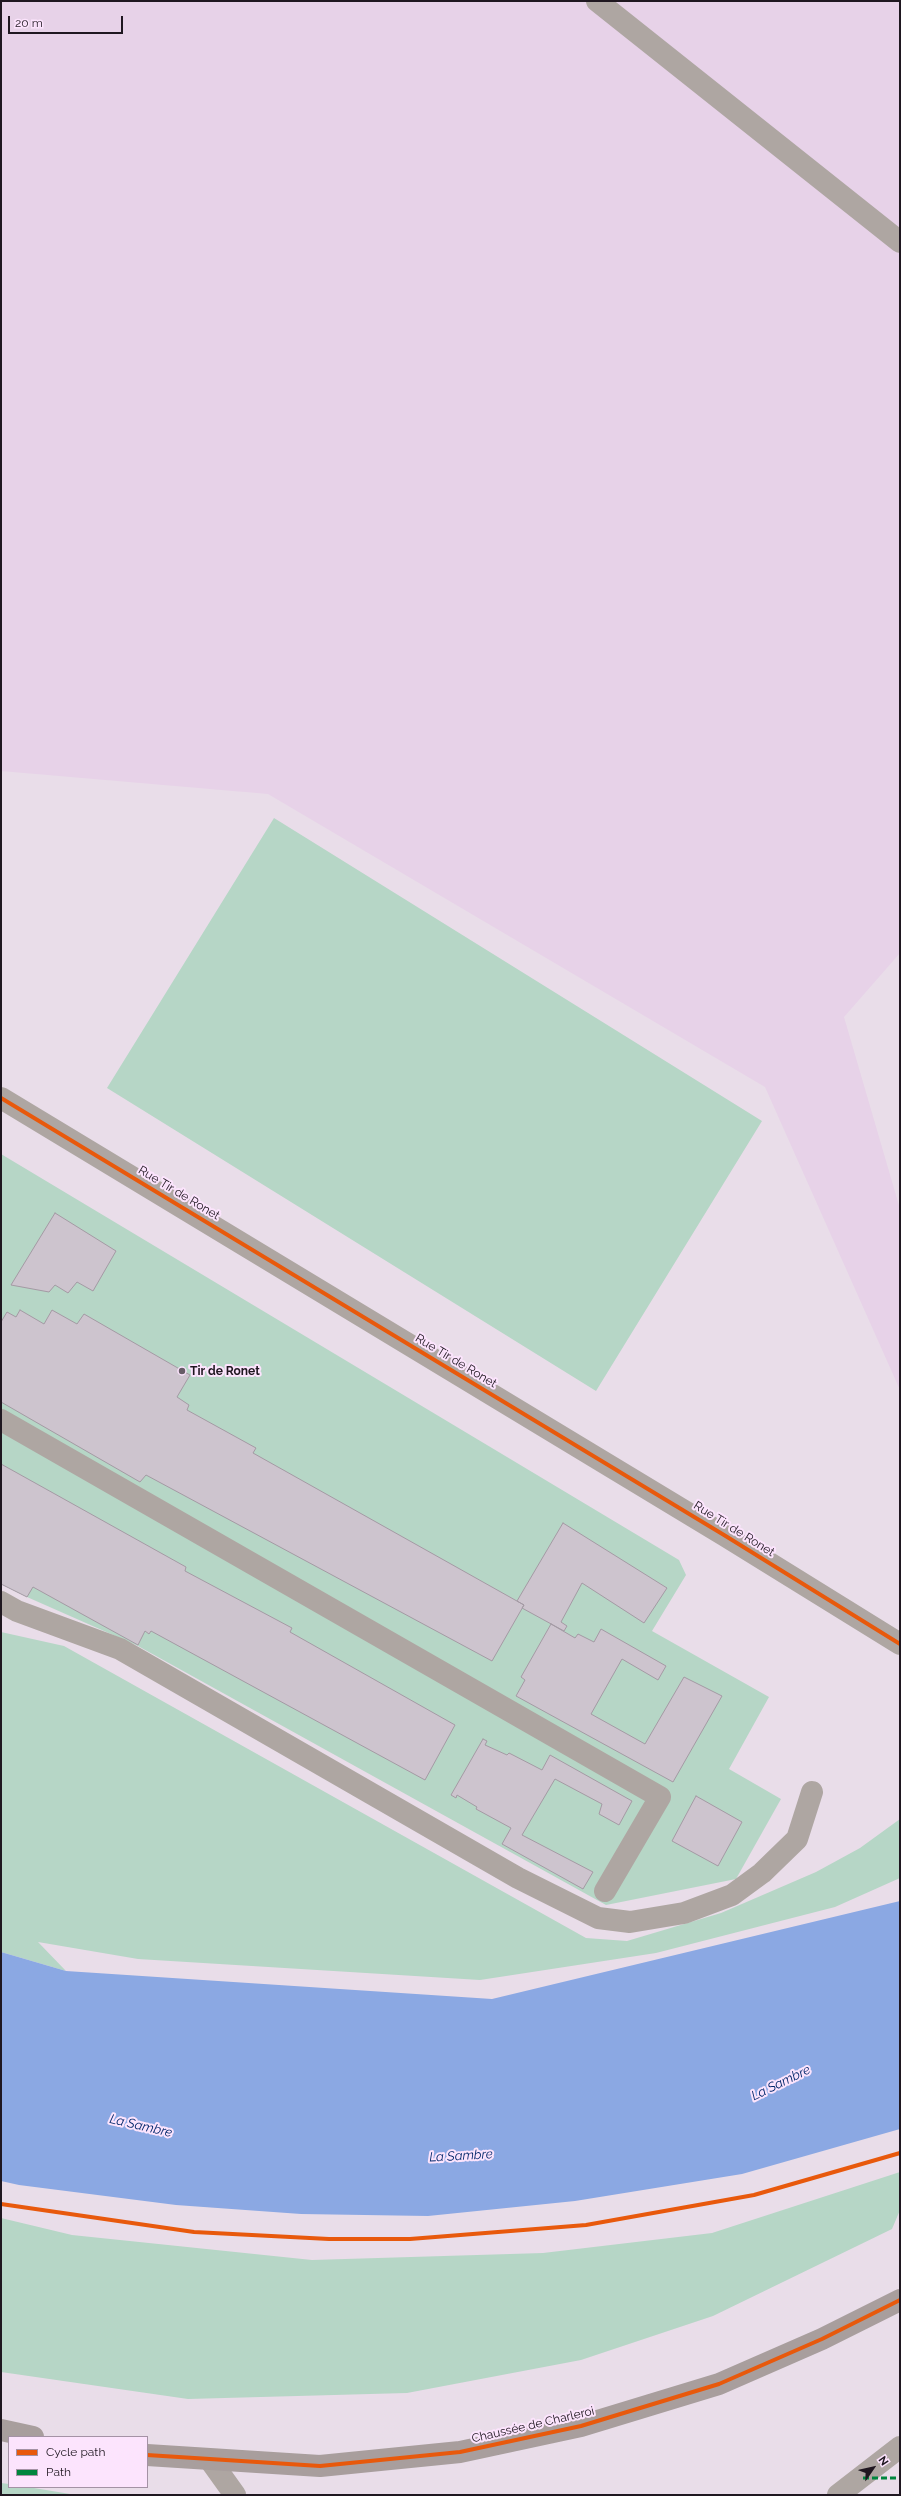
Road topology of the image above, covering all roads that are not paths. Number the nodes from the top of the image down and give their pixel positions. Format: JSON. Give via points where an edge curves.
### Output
{"nodes":[{"id":1,"x":597,"y":1,"type":"edge"},
{"id":2,"x":900,"y":242,"type":"edge"},
{"id":3,"x":1,"y":1098,"type":"edge"},
{"id":4,"x":1,"y":1420,"type":"edge"},
{"id":5,"x":1,"y":1602,"type":"edge"},
{"id":6,"x":900,"y":1644,"type":"edge"},
{"id":7,"x":812,"y":1792,"type":"dead end"},
{"id":8,"x":605,"y":1891,"type":"dead end"},
{"id":9,"x":900,"y":2300,"type":"edge"},
{"id":10,"x":1,"y":2430,"type":"edge"},
{"id":11,"x":28,"y":2436,"type":"edge"},
{"id":12,"x":900,"y":2447,"type":"edge"},
{"id":13,"x":148,"y":2455,"type":"edge"},
{"id":14,"x":210,"y":2460,"type":"junction"},
{"id":15,"x":235,"y":2495,"type":"edge"},
{"id":16,"x":838,"y":2495,"type":"edge"}],
"edges":[{"from":1,"to":2,"type":"street"},
{"from":3,"to":6,"type":"street","name":"Rue Tir de Ronet"},
{"from":4,"to":8,"type":"street","via":[[660,1796]]},
{"from":5,"to":7,"type":"street","via":[[17,1611],[120,1649],[518,1878],[598,1918],[630,1922],[684,1914],[732,1895],[762,1873],[797,1839]]},
{"from":9,"to":14,"type":"main road","name":"Chaussée de Charleroi","via":[[822,2339],[719,2384],[581,2426],[460,2452],[328,2465]]},
{"from":10,"to":11,"type":"main road"},
{"from":12,"to":16,"type":"street"},
{"from":13,"to":14,"type":"main road","name":"Chaussée de Charleroi"},
{"from":14,"to":15,"type":"street"}]}
